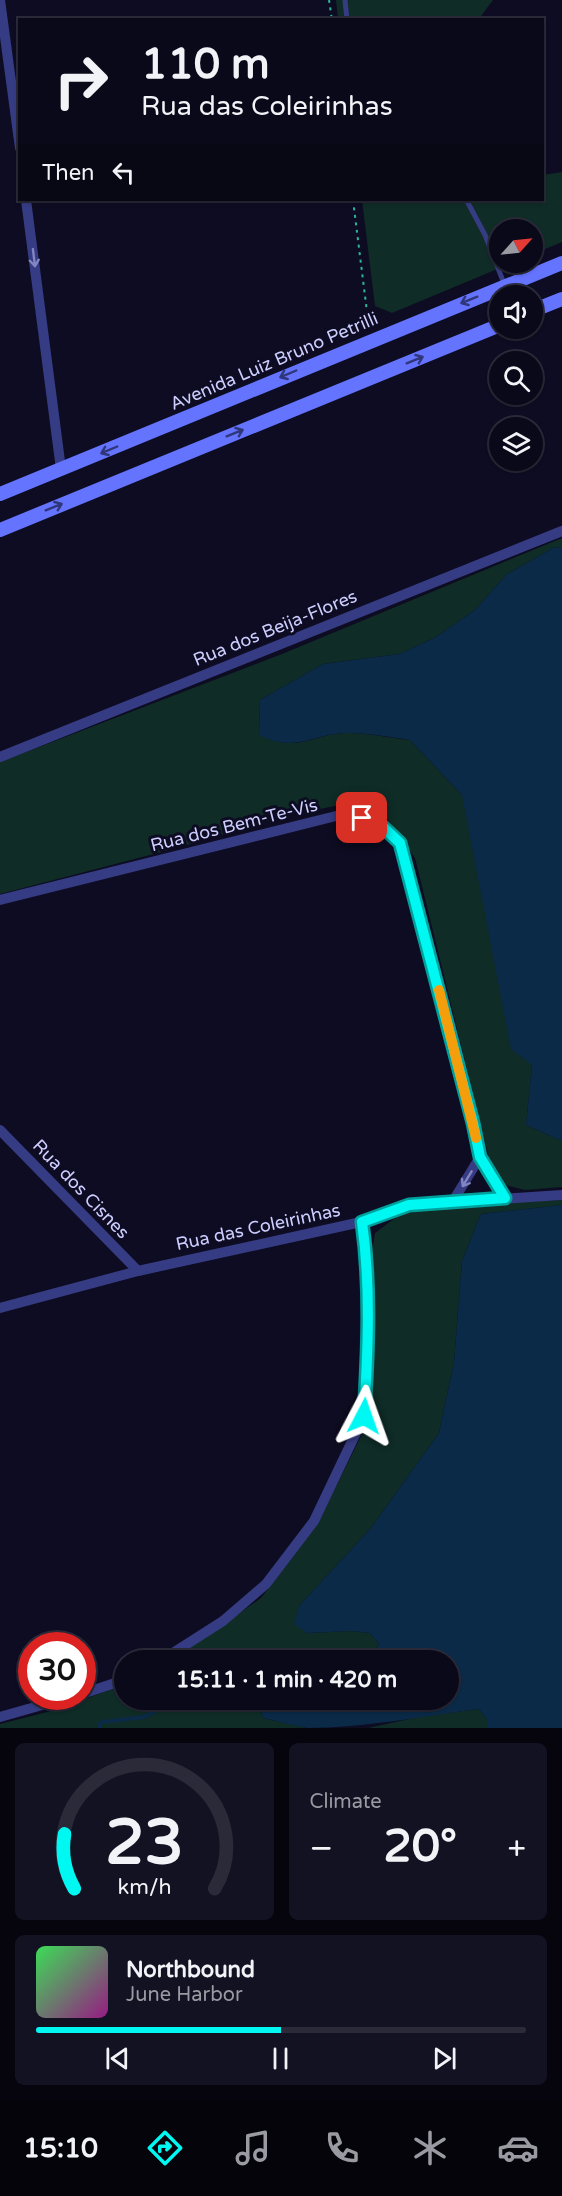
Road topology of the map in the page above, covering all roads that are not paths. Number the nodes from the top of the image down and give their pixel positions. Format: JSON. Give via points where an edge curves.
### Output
{"nodes":[{"id":1,"x":0,"y":0,"type":"edge"},
{"id":2,"x":345,"y":0,"type":"edge"},
{"id":3,"x":347,"y":18,"type":"edge"},
{"id":4,"x":18,"y":133,"type":"edge"},
{"id":5,"x":26,"y":201,"type":"edge"},
{"id":6,"x":467,"y":201,"type":"edge"},
{"id":7,"x":562,"y":263,"type":"edge"},
{"id":8,"x":505,"y":285,"type":"edge"},
{"id":9,"x":507,"y":285,"type":"edge"},
{"id":10,"x":489,"y":292,"type":"edge"},
{"id":11,"x":562,"y":299,"type":"edge"},
{"id":12,"x":543,"y":307,"type":"edge"},
{"id":13,"x":489,"y":330,"type":"edge"},
{"id":14,"x":61,"y":469,"type":"junction"},
{"id":15,"x":0,"y":494,"type":"edge"},
{"id":16,"x":0,"y":530,"type":"edge"},
{"id":17,"x":562,"y":531,"type":"edge"},
{"id":18,"x":0,"y":757,"type":"edge"},
{"id":19,"x":0,"y":900,"type":"edge"},
{"id":20,"x":0,"y":1130,"type":"edge"},
{"id":21,"x":480,"y":1157,"type":"junction"},
{"id":22,"x":562,"y":1195,"type":"edge"},
{"id":23,"x":505,"y":1198,"type":"junction"},
{"id":24,"x":453,"y":1201,"type":"junction"},
{"id":25,"x":362,"y":1222,"type":"junction"},
{"id":26,"x":138,"y":1271,"type":"junction"},
{"id":27,"x":0,"y":1308,"type":"edge"},
{"id":28,"x":178,"y":1650,"type":"edge"},
{"id":29,"x":114,"y":1683,"type":"edge"},
{"id":30,"x":96,"y":1689,"type":"edge"},
{"id":31,"x":25,"y":1710,"type":"edge"},
{"id":32,"x":0,"y":1717,"type":"edge"}],
"edges":[{"from":1,"to":4,"type":"street"},
{"from":2,"to":3,"type":"lane"},
{"from":5,"to":14,"type":"street","one_way":true},
{"from":6,"to":8,"type":"lane"},
{"from":7,"to":9,"type":"main road","name":"Avenida Luiz Bruno Petrilli"},
{"from":10,"to":14,"type":"main road","name":"Avenida Luiz Bruno Petrilli","one_way":true},
{"from":11,"to":12,"type":"main road"},
{"from":16,"to":13,"type":"main road","one_way":true},
{"from":14,"to":15,"type":"main road","name":"Avenida Luiz Bruno Petrilli"},
{"from":17,"to":18,"type":"street","name":"Rua dos Beija-Flores"},
{"from":19,"to":21,"type":"street","name":"Rua dos Bem-Te-Vis","via":[[336,816],[362,818],[382,826],[400,843]]},
{"from":20,"to":26,"type":"street","name":"Rua dos Cisnes"},
{"from":21,"to":23,"type":"street","name":"Rua dos Bem-Te-Vis"},
{"from":21,"to":24,"type":"street","one_way":true},
{"from":22,"to":23,"type":"street","name":"Rua das Coleirinhas"},
{"from":23,"to":24,"type":"street","name":"Rua das Coleirinhas"},
{"from":24,"to":25,"type":"street","name":"Rua das Coleirinhas","via":[[409,1205]]},
{"from":25,"to":26,"type":"street","name":"Rua das Coleirinhas"},
{"from":25,"to":28,"type":"street","via":[[370,1329],[364,1416],[314,1521],[266,1584],[223,1622]]},
{"from":26,"to":27,"type":"street","name":"Rua das Coleirinhas"},
{"from":29,"to":30,"type":"street"},
{"from":31,"to":32,"type":"street"}]}
